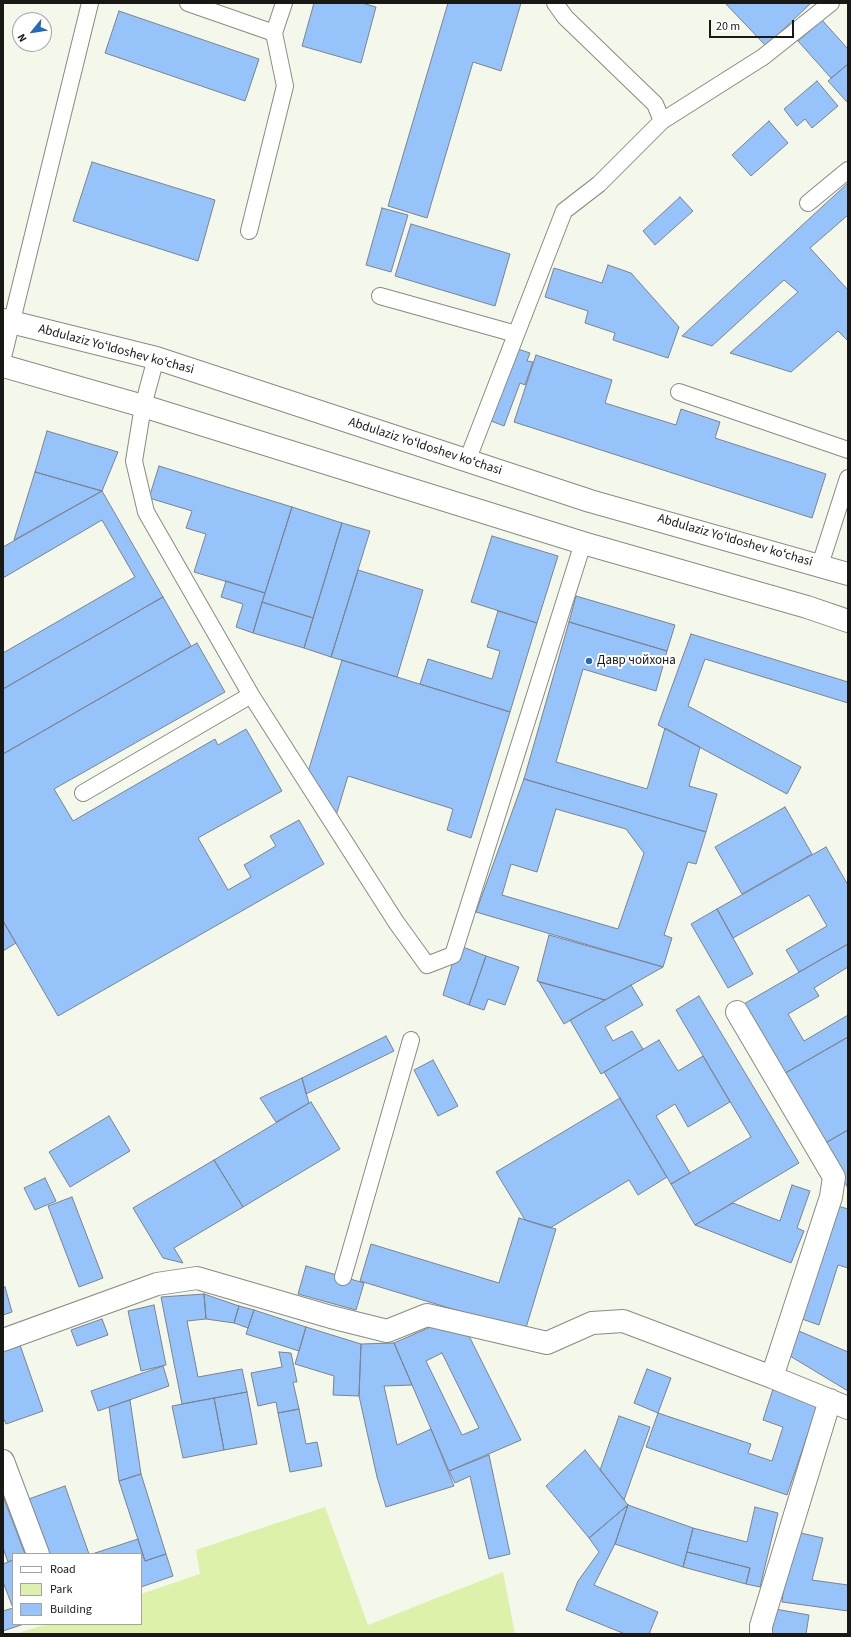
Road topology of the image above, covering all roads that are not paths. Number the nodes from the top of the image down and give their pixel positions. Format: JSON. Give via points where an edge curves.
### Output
{"nodes":[{"id":1,"x":90,"y":3,"type":"edge"},
{"id":2,"x":188,"y":3,"type":"edge"},
{"id":3,"x":284,"y":3,"type":"edge"},
{"id":4,"x":555,"y":3,"type":"edge"},
{"id":5,"x":831,"y":3,"type":"edge"},
{"id":6,"x":274,"y":33,"type":"junction"},
{"id":7,"x":662,"y":121,"type":"junction"},
{"id":8,"x":848,"y":170,"type":"edge"},
{"id":9,"x":808,"y":203,"type":"dead end"},
{"id":10,"x":248,"y":231,"type":"dead end"},
{"id":11,"x":380,"y":296,"type":"dead end"},
{"id":12,"x":8,"y":322,"type":"edge"},
{"id":13,"x":516,"y":334,"type":"junction"},
{"id":14,"x":3,"y":357,"type":"edge"},
{"id":15,"x":156,"y":358,"type":"junction"},
{"id":16,"x":3,"y":366,"type":"edge"},
{"id":17,"x":680,"y":392,"type":"dead end"},
{"id":18,"x":143,"y":406,"type":"junction"},
{"id":19,"x":848,"y":450,"type":"edge"},
{"id":20,"x":468,"y":460,"type":"junction"},
{"id":21,"x":848,"y":478,"type":"edge"},
{"id":22,"x":583,"y":543,"type":"junction"},
{"id":23,"x":820,"y":565,"type":"junction"},
{"id":24,"x":848,"y":574,"type":"edge"},
{"id":25,"x":848,"y":621,"type":"edge"},
{"id":26,"x":251,"y":695,"type":"junction"},
{"id":27,"x":83,"y":793,"type":"dead end"},
{"id":28,"x":737,"y":1012,"type":"dead end"},
{"id":29,"x":411,"y":1040,"type":"dead end"},
{"id":30,"x":343,"y":1277,"type":"dead end"},
{"id":31,"x":3,"y":1340,"type":"edge"},
{"id":32,"x":772,"y":1377,"type":"junction"},
{"id":33,"x":839,"y":1404,"type":"edge"},
{"id":34,"x":3,"y":1461,"type":"edge"},
{"id":35,"x":38,"y":1553,"type":"edge"},
{"id":36,"x":761,"y":1634,"type":"edge"}],
"edges":[{"from":1,"to":12,"type":"lane"},
{"from":2,"to":6,"type":"lane"},
{"from":3,"to":6,"type":"lane"},
{"from":4,"to":7,"type":"lane","via":[[565,17],[655,104]]},
{"from":5,"to":7,"type":"lane","via":[[763,57]]},
{"from":6,"to":10,"type":"lane","via":[[285,86]]},
{"from":7,"to":13,"type":"lane","via":[[599,184],[564,211]]},
{"from":8,"to":9,"type":"lane"},
{"from":11,"to":13,"type":"lane"},
{"from":12,"to":14,"type":"lane"},
{"from":12,"to":15,"type":"main road","name":"Abdulaziz Yoʻldoshev koʻchasi"},
{"from":13,"to":20,"type":"lane"},
{"from":15,"to":18,"type":"lane"},
{"from":15,"to":20,"type":"main road","name":"Abdulaziz Yoʻldoshev koʻchasi"},
{"from":16,"to":18,"type":"main road"},
{"from":17,"to":19,"type":"lane"},
{"from":18,"to":22,"type":"main road"},
{"from":18,"to":26,"type":"lane","via":[[134,461],[146,512]]},
{"from":20,"to":23,"type":"main road","name":"Abdulaziz Yoʻldoshev koʻchasi","via":[[590,501]]},
{"from":21,"to":23,"type":"lane"},
{"from":22,"to":25,"type":"main road"},
{"from":22,"to":26,"type":"lane","via":[[453,955],[427,965],[396,922]]},
{"from":23,"to":24,"type":"main road","name":"Abdulaziz Yoʻldoshev koʻchasi"},
{"from":26,"to":27,"type":"lane"},
{"from":28,"to":32,"type":"main road","via":[[834,1177],[831,1198]]},
{"from":29,"to":30,"type":"lane"},
{"from":31,"to":32,"type":"main road","via":[[157,1284],[197,1278],[333,1311],[387,1331],[427,1315],[547,1343],[592,1324],[623,1320]]},
{"from":32,"to":33,"type":"main road"},
{"from":33,"to":36,"type":"main road","via":[[761,1626]]},
{"from":34,"to":35,"type":"main road"}]}
